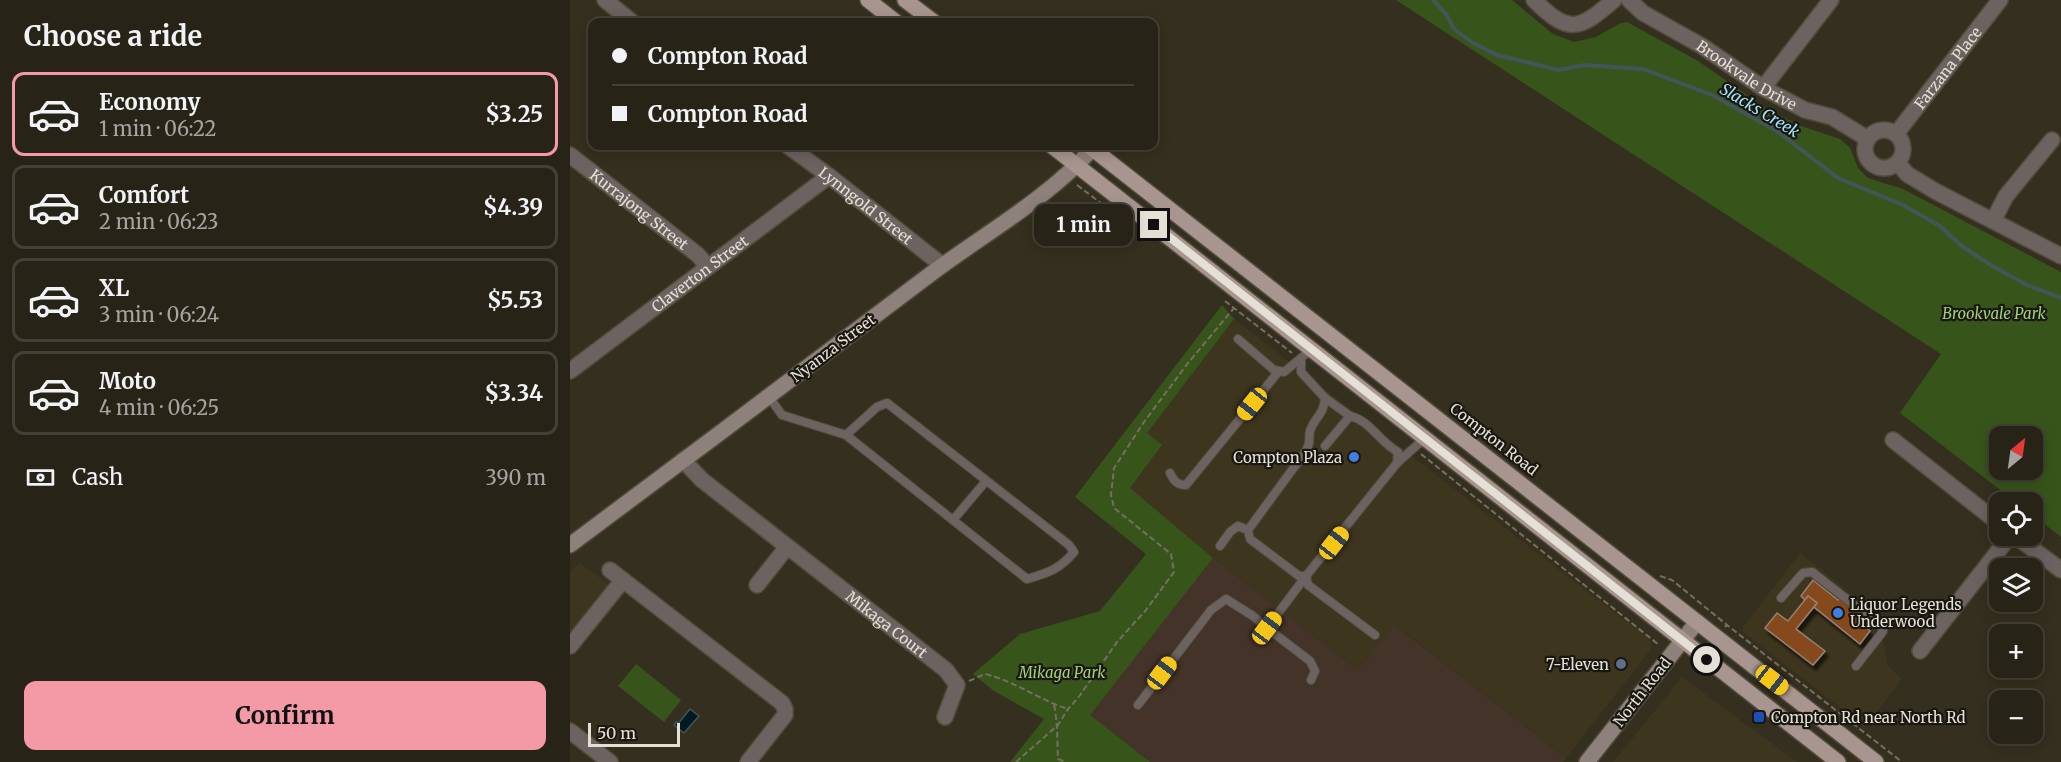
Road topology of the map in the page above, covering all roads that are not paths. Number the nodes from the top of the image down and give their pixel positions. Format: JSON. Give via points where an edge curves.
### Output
{"nodes":[{"id":1,"x":605,"y":0,"type":"edge"},
{"id":2,"x":868,"y":0,"type":"edge"},
{"id":3,"x":905,"y":0,"type":"edge"},
{"id":4,"x":1534,"y":0,"type":"edge"},
{"id":5,"x":1614,"y":0,"type":"edge"},
{"id":6,"x":1629,"y":0,"type":"edge"},
{"id":7,"x":1831,"y":0,"type":"edge"},
{"id":8,"x":2000,"y":0,"type":"edge"},
{"id":9,"x":627,"y":18,"type":"edge"},
{"id":10,"x":891,"y":18,"type":"edge"},
{"id":11,"x":929,"y":18,"type":"edge"},
{"id":12,"x":1763,"y":88,"type":"junction"},
{"id":13,"x":1896,"y":134,"type":"junction"},
{"id":14,"x":1868,"y":139,"type":"junction"},
{"id":15,"x":2052,"y":140,"type":"dead end"},
{"id":16,"x":793,"y":150,"type":"edge"},
{"id":17,"x":1057,"y":150,"type":"edge"},
{"id":18,"x":1089,"y":150,"type":"edge"},
{"id":19,"x":1095,"y":150,"type":"edge"},
{"id":20,"x":570,"y":155,"type":"edge"},
{"id":21,"x":1898,"y":163,"type":"junction"},
{"id":22,"x":1078,"y":165,"type":"junction"},
{"id":23,"x":829,"y":176,"type":"junction"},
{"id":24,"x":1993,"y":221,"type":"junction"},
{"id":25,"x":2061,"y":256,"type":"edge"},
{"id":26,"x":942,"y":265,"type":"junction"},
{"id":27,"x":707,"y":266,"type":"junction"},
{"id":28,"x":1238,"y":339,"type":"dead end"},
{"id":29,"x":1307,"y":355,"type":"junction"},
{"id":30,"x":570,"y":371,"type":"edge"},
{"id":31,"x":1279,"y":371,"type":"junction"},
{"id":32,"x":769,"y":397,"type":"junction"},
{"id":33,"x":1325,"y":398,"type":"junction"},
{"id":34,"x":1350,"y":416,"type":"junction"},
{"id":35,"x":846,"y":435,"type":"junction"},
{"id":36,"x":1425,"y":438,"type":"junction"},
{"id":37,"x":1893,"y":440,"type":"dead end"},
{"id":38,"x":1324,"y":446,"type":"dead end"},
{"id":39,"x":683,"y":460,"type":"junction"},
{"id":40,"x":1397,"y":463,"type":"junction"},
{"id":41,"x":1170,"y":473,"type":"dead end"},
{"id":42,"x":986,"y":481,"type":"junction"},
{"id":43,"x":1989,"y":515,"type":"edge"},
{"id":44,"x":953,"y":520,"type":"junction"},
{"id":45,"x":1248,"y":530,"type":"junction"},
{"id":46,"x":570,"y":545,"type":"edge"},
{"id":47,"x":1220,"y":546,"type":"dead end"},
{"id":48,"x":2002,"y":546,"type":"edge"},
{"id":49,"x":2029,"y":546,"type":"edge"},
{"id":50,"x":787,"y":547,"type":"junction"},
{"id":51,"x":2061,"y":570,"type":"edge"},
{"id":52,"x":1306,"y":576,"type":"junction"},
{"id":53,"x":757,"y":585,"type":"dead end"},
{"id":54,"x":1781,"y":598,"type":"dead end"},
{"id":55,"x":1697,"y":622,"type":"junction"},
{"id":56,"x":1267,"y":628,"type":"junction"},
{"id":57,"x":1375,"y":635,"type":"dead end"},
{"id":58,"x":1683,"y":640,"type":"junction"},
{"id":59,"x":570,"y":646,"type":"edge"},
{"id":60,"x":1920,"y":651,"type":"dead end"},
{"id":61,"x":1856,"y":666,"type":"dead end"},
{"id":62,"x":1311,"y":680,"type":"dead end"},
{"id":63,"x":1138,"y":705,"type":"dead end"},
{"id":64,"x":945,"y":717,"type":"dead end"},
{"id":65,"x":570,"y":731,"type":"edge"},
{"id":66,"x":610,"y":762,"type":"edge"},
{"id":67,"x":748,"y":762,"type":"edge"},
{"id":68,"x":1587,"y":762,"type":"edge"},
{"id":69,"x":1838,"y":762,"type":"edge"},
{"id":70,"x":1876,"y":762,"type":"edge"}],
"edges":[{"from":1,"to":9,"type":"street"},
{"from":2,"to":10,"type":"main road"},
{"from":3,"to":11,"type":"main road"},
{"from":4,"to":5,"type":"street","via":[[1553,19],[1570,25],[1589,21]]},
{"from":6,"to":12,"type":"street","name":"Brookvale Drive","via":[[1643,13],[1702,46]]},
{"from":7,"to":12,"type":"street"},
{"from":8,"to":13,"type":"street","name":"Farzana Place"},
{"from":12,"to":14,"type":"street","name":"Brookvale Drive","via":[[1805,110],[1832,117]]},
{"from":13,"to":14,"type":"street","via":[[1877,131]]},
{"from":13,"to":21,"type":"street","via":[[1903,151]]},
{"from":14,"to":21,"type":"street","via":[[1864,151],[1874,166],[1887,168]]},
{"from":15,"to":24,"type":"street","via":[[2007,196]]},
{"from":16,"to":23,"type":"street","name":"Lynngold Street"},
{"from":17,"to":22,"type":"main road"},
{"from":18,"to":22,"type":"street","name":"Nyanza Street"},
{"from":19,"to":55,"type":"main road","name":"Compton Road"},
{"from":20,"to":27,"type":"street","name":"Kurrajong Street"},
{"from":21,"to":24,"type":"street","via":[[1907,174],[1935,192]]},
{"from":22,"to":26,"type":"street","name":"Nyanza Street","via":[[1042,196]]},
{"from":22,"to":29,"type":"main road"},
{"from":23,"to":26,"type":"street","name":"Lynngold Street"},
{"from":23,"to":27,"type":"street","name":"Claverton Street"},
{"from":24,"to":25,"type":"street"},
{"from":26,"to":32,"type":"street","name":"Nyanza Street"},
{"from":27,"to":30,"type":"street","name":"Claverton Street"},
{"from":28,"to":31,"type":"lane"},
{"from":29,"to":31,"type":"lane","via":[[1284,372]]},
{"from":29,"to":33,"type":"lane","via":[[1300,372]]},
{"from":29,"to":36,"type":"main road"},
{"from":31,"to":41,"type":"lane","via":[[1186,485],[1173,480]]},
{"from":32,"to":35,"type":"lane","via":[[782,415]]},
{"from":32,"to":39,"type":"street","name":"Nyanza Street"},
{"from":33,"to":34,"type":"lane"},
{"from":33,"to":45,"type":"lane","via":[[1306,450]]},
{"from":34,"to":38,"type":"lane"},
{"from":34,"to":40,"type":"lane","via":[[1369,425],[1387,447],[1398,452]]},
{"from":35,"to":42,"type":"lane","via":[[887,403]]},
{"from":35,"to":44,"type":"lane"},
{"from":36,"to":40,"type":"lane"},
{"from":36,"to":58,"type":"main road"},
{"from":37,"to":43,"type":"street"},
{"from":39,"to":46,"type":"street","name":"Nyanza Street"},
{"from":39,"to":50,"type":"street","name":"Mikaga Court","via":[[702,480]]},
{"from":40,"to":52,"type":"lane"},
{"from":42,"to":44,"type":"lane"},
{"from":42,"to":44,"type":"lane","via":[[1069,545],[1074,552],[1064,565],[1027,579]]},
{"from":45,"to":47,"type":"lane","via":[[1238,526]]},
{"from":45,"to":52,"type":"lane","via":[[1250,539],[1299,576]]},
{"from":48,"to":60,"type":"street"},
{"from":49,"to":51,"type":"street"},
{"from":50,"to":53,"type":"street"},
{"from":50,"to":64,"type":"street","name":"Mikaga Court","via":[[946,670],[957,685]]},
{"from":52,"to":56,"type":"lane"},
{"from":52,"to":57,"type":"lane","via":[[1308,585]]},
{"from":54,"to":61,"type":"lane","via":[[1803,573],[1812,572],[1881,626],[1881,634]]},
{"from":55,"to":58,"type":"street","name":"North Road"},
{"from":55,"to":70,"type":"main road","name":"Compton Road"},
{"from":56,"to":62,"type":"lane","via":[[1310,661],[1315,671]]},
{"from":56,"to":63,"type":"lane","via":[[1226,599],[1211,610]]},
{"from":58,"to":68,"type":"street","name":"North Road"},
{"from":58,"to":69,"type":"main road"},
{"from":59,"to":67,"type":"street","via":[[616,575],[782,704],[784,715]]},
{"from":65,"to":66,"type":"street"}]}
